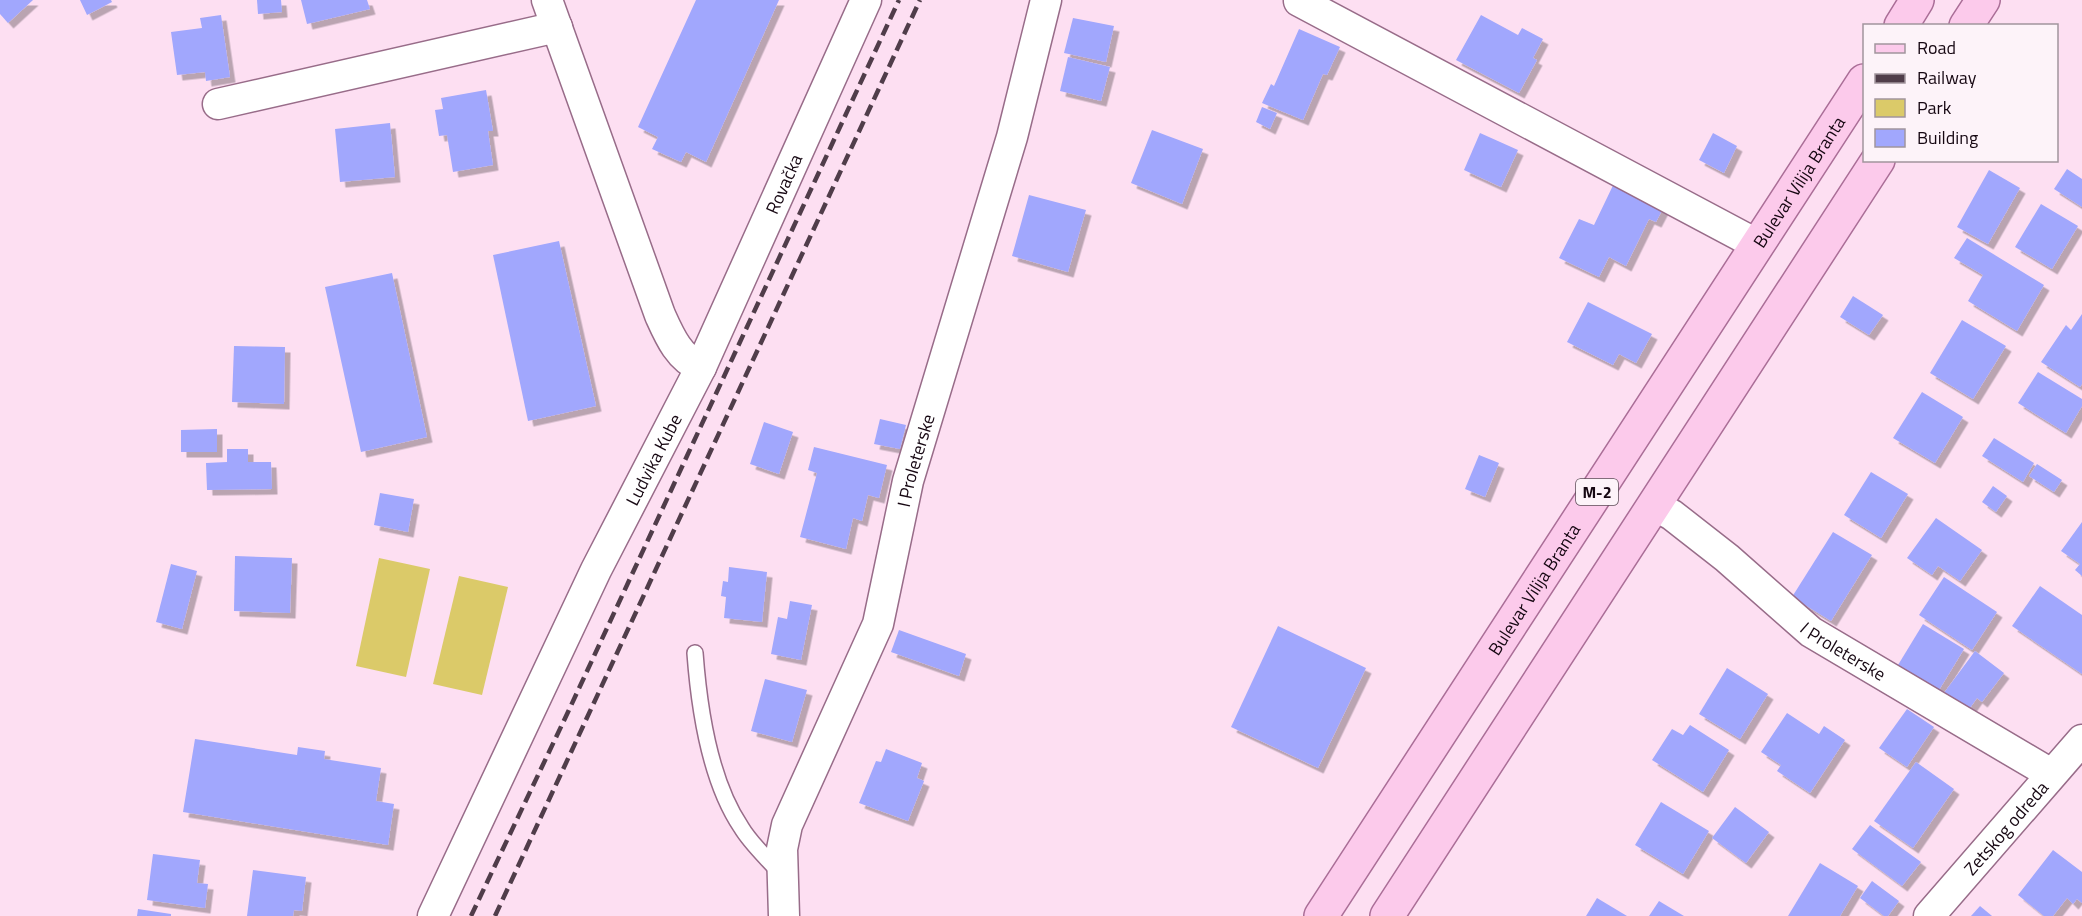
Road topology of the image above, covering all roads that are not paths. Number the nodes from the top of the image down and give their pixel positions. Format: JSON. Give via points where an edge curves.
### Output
{"nodes":[{"id":1,"x":866,"y":0,"type":"edge"},
{"id":2,"x":1046,"y":0,"type":"edge"},
{"id":3,"x":1917,"y":0,"type":"edge"},
{"id":4,"x":1983,"y":0,"type":"edge"},
{"id":5,"x":1299,"y":1,"type":"edge"},
{"id":6,"x":552,"y":14,"type":"edge"},
{"id":7,"x":1902,"y":24,"type":"edge"},
{"id":8,"x":1967,"y":24,"type":"edge"},
{"id":9,"x":1863,"y":83,"type":"edge"},
{"id":10,"x":218,"y":104,"type":"dead end"},
{"id":11,"x":1877,"y":162,"type":"edge"},
{"id":12,"x":1758,"y":244,"type":"junction"},
{"id":13,"x":701,"y":367,"type":"junction"},
{"id":14,"x":1654,"y":505,"type":"junction"},
{"id":15,"x":695,"y":653,"type":"dead end"},
{"id":16,"x":2082,"y":740,"type":"edge"},
{"id":17,"x":2051,"y":774,"type":"junction"},
{"id":18,"x":782,"y":875,"type":"junction"},
{"id":19,"x":433,"y":916,"type":"edge"},
{"id":20,"x":784,"y":916,"type":"edge"},
{"id":21,"x":1320,"y":916,"type":"edge"},
{"id":22,"x":1387,"y":916,"type":"edge"},
{"id":23,"x":1929,"y":916,"type":"edge"}],
"edges":[{"from":1,"to":13,"type":"street","name":"Rovačka"},
{"from":2,"to":18,"type":"street","name":"I Proleterske","via":[[1011,137],[908,481],[878,624],[787,825]]},
{"from":3,"to":7,"type":"main road"},
{"from":4,"to":8,"type":"main road"},
{"from":5,"to":12,"type":"street"},
{"from":6,"to":10,"type":"street"},
{"from":6,"to":13,"type":"street","via":[[660,315],[680,351]]},
{"from":9,"to":12,"type":"main road","name":"Bulevar Vilija Branta","number":"M-2"},
{"from":11,"to":14,"type":"main road"},
{"from":12,"to":21,"type":"main road","name":"Bulevar Vilija Branta","number":"M-2"},
{"from":13,"to":19,"type":"street","name":"Ludvika Kube","via":[[596,570]]},
{"from":14,"to":17,"type":"street","name":"I Proleterske","via":[[1727,558],[1811,632]]},
{"from":14,"to":22,"type":"main road"},
{"from":15,"to":18,"type":"lane","via":[[702,716],[729,805],[741,828]]},
{"from":16,"to":17,"type":"street","name":"Zetskog odreda"},
{"from":17,"to":23,"type":"street","name":"Zetskog odreda"},
{"from":18,"to":20,"type":"street","name":"I Proleterske"}]}
